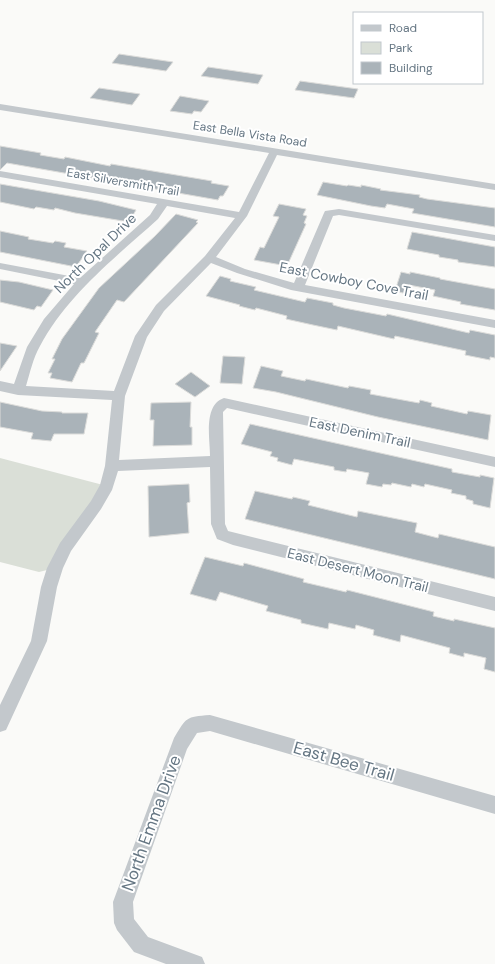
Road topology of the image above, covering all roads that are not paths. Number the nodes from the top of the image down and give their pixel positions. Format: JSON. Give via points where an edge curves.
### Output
{"nodes":[{"id":1,"x":0,"y":107,"type":"edge"},
{"id":2,"x":274,"y":152,"type":"junction"},
{"id":3,"x":0,"y":174,"type":"edge"},
{"id":4,"x":495,"y":187,"type":"edge"},
{"id":5,"x":164,"y":202,"type":"junction"},
{"id":6,"x":242,"y":216,"type":"junction"},
{"id":7,"x":495,"y":238,"type":"edge"},
{"id":8,"x":209,"y":258,"type":"junction"},
{"id":9,"x":0,"y":266,"type":"edge"},
{"id":10,"x":82,"y":282,"type":"junction"},
{"id":11,"x":298,"y":287,"type":"junction"},
{"id":12,"x":495,"y":324,"type":"edge"},
{"id":13,"x":0,"y":386,"type":"edge"},
{"id":14,"x":18,"y":390,"type":"junction"},
{"id":15,"x":119,"y":396,"type":"junction"},
{"id":16,"x":217,"y":462,"type":"junction"},
{"id":17,"x":495,"y":462,"type":"edge"},
{"id":18,"x":112,"y":466,"type":"junction"},
{"id":19,"x":495,"y":604,"type":"edge"},
{"id":20,"x":0,"y":724,"type":"edge"},
{"id":21,"x":192,"y":726,"type":"joint"},
{"id":22,"x":495,"y":805,"type":"edge"},
{"id":23,"x":195,"y":964,"type":"edge"}],
"edges":[{"from":1,"to":2,"type":"street","name":"East Bella Vista Road"},
{"from":2,"to":4,"type":"street","name":"East Bella Vista Road"},
{"from":2,"to":6,"type":"street"},
{"from":3,"to":5,"type":"street","name":"East Silversmith Trail"},
{"from":5,"to":6,"type":"street","name":"East Silversmith Trail"},
{"from":5,"to":10,"type":"street","name":"North Opal Drive","via":[[154,217]]},
{"from":6,"to":8,"type":"street"},
{"from":7,"to":11,"type":"street","via":[[339,212],[329,213]]},
{"from":8,"to":11,"type":"street","name":"East Cowboy Cove Trail","via":[[241,271]]},
{"from":8,"to":15,"type":"street","via":[[160,308],[141,336]]},
{"from":9,"to":10,"type":"street"},
{"from":10,"to":14,"type":"street","name":"North Opal Drive","via":[[48,322],[33,347]]},
{"from":11,"to":12,"type":"street","name":"East Cowboy Cove Trail"},
{"from":13,"to":14,"type":"street"},
{"from":14,"to":15,"type":"street"},
{"from":15,"to":18,"type":"street"},
{"from":16,"to":17,"type":"street","name":"East Denim Trail","via":[[217,411],[224,403]]},
{"from":16,"to":18,"type":"street"},
{"from":16,"to":19,"type":"street","name":"East Desert Moon Trail","via":[[218,524],[222,535]]},
{"from":18,"to":20,"type":"street","via":[[107,486],[65,547],[54,568],[39,641]]},
{"from":21,"to":22,"type":"street","name":"East Bee Trail","via":[[210,723]]},
{"from":21,"to":23,"type":"street","name":"North Emma Drive","via":[[180,744],[123,902],[124,923],[141,945]]}]}
